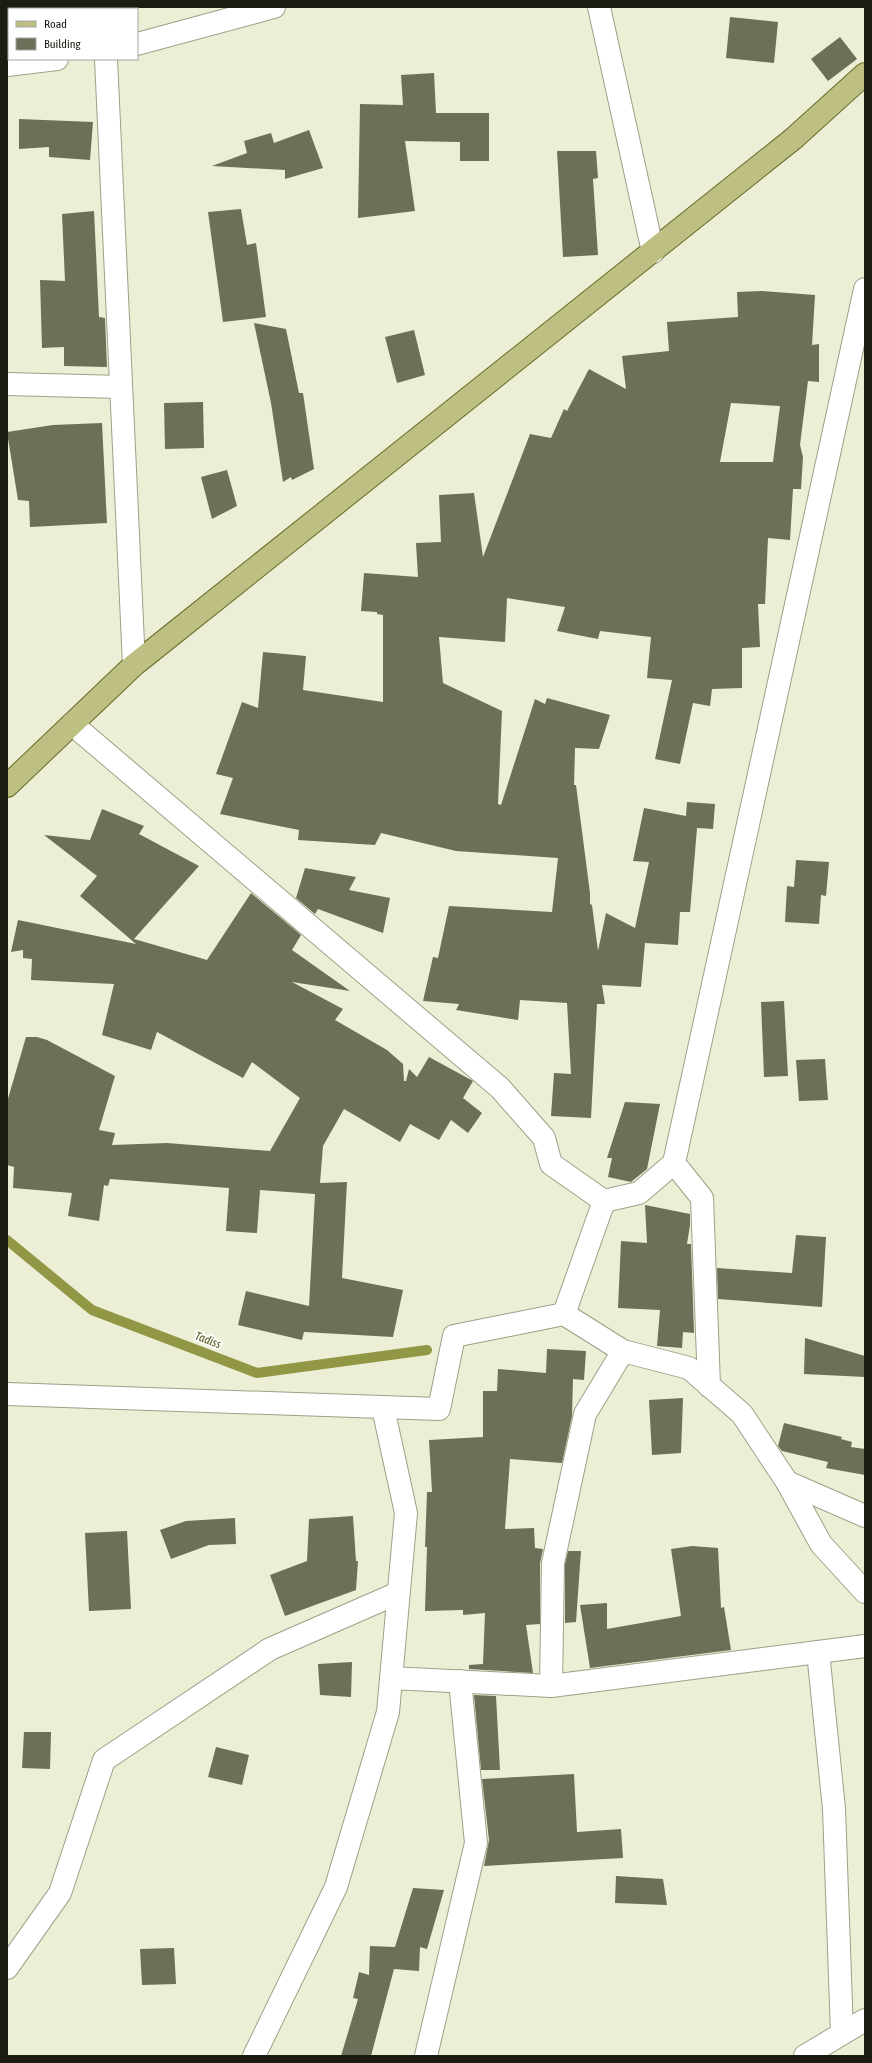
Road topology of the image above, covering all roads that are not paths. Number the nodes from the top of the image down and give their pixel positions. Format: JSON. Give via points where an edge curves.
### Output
{"nodes":[{"id":1,"x":274,"y":7,"type":"edge"},
{"id":2,"x":599,"y":7,"type":"edge"},
{"id":3,"x":138,"y":44,"type":"edge"},
{"id":4,"x":49,"y":60,"type":"edge"},
{"id":5,"x":106,"y":60,"type":"edge"},
{"id":6,"x":7,"y":65,"type":"edge"},
{"id":7,"x":865,"y":74,"type":"edge"},
{"id":8,"x":653,"y":252,"type":"junction"},
{"id":9,"x":865,"y":289,"type":"edge"},
{"id":10,"x":861,"y":329,"type":"edge"},
{"id":11,"x":7,"y":384,"type":"edge"},
{"id":12,"x":121,"y":388,"type":"junction"},
{"id":13,"x":134,"y":665,"type":"junction"},
{"id":14,"x":72,"y":724,"type":"junction"},
{"id":15,"x":7,"y":786,"type":"edge"},
{"id":16,"x":674,"y":1163,"type":"junction"},
{"id":17,"x":604,"y":1201,"type":"junction"},
{"id":18,"x":564,"y":1314,"type":"junction"},
{"id":19,"x":623,"y":1351,"type":"junction"},
{"id":20,"x":709,"y":1386,"type":"junction"},
{"id":21,"x":7,"y":1394,"type":"edge"},
{"id":22,"x":383,"y":1408,"type":"junction"},
{"id":23,"x":787,"y":1482,"type":"junction"},
{"id":24,"x":865,"y":1516,"type":"edge"},
{"id":25,"x":865,"y":1592,"type":"edge"},
{"id":26,"x":398,"y":1594,"type":"junction"},
{"id":27,"x":865,"y":1646,"type":"edge"},
{"id":28,"x":818,"y":1652,"type":"junction"},
{"id":29,"x":391,"y":1678,"type":"junction"},
{"id":30,"x":460,"y":1681,"type":"junction"},
{"id":31,"x":550,"y":1686,"type":"junction"},
{"id":32,"x":7,"y":1968,"type":"edge"},
{"id":33,"x":865,"y":2020,"type":"edge"},
{"id":34,"x":842,"y":2033,"type":"junction"},
{"id":35,"x":254,"y":2056,"type":"edge"},
{"id":36,"x":426,"y":2056,"type":"edge"},
{"id":37,"x":805,"y":2056,"type":"edge"}],
"edges":[{"from":1,"to":3,"type":"street"},
{"from":2,"to":8,"type":"street"},
{"from":4,"to":6,"type":"street"},
{"from":5,"to":12,"type":"street"},
{"from":7,"to":8,"type":"main road","via":[[793,139]]},
{"from":8,"to":13,"type":"main road"},
{"from":9,"to":10,"type":"street"},
{"from":10,"to":16,"type":"street"},
{"from":11,"to":12,"type":"street"},
{"from":12,"to":13,"type":"street"},
{"from":13,"to":14,"type":"main road"},
{"from":14,"to":15,"type":"main road"},
{"from":14,"to":17,"type":"street","via":[[500,1088],[544,1138],[551,1164]]},
{"from":16,"to":17,"type":"street","via":[[639,1193]]},
{"from":16,"to":20,"type":"street","via":[[702,1198]]},
{"from":17,"to":18,"type":"street"},
{"from":18,"to":19,"type":"street"},
{"from":18,"to":22,"type":"street","via":[[454,1336],[440,1409]]},
{"from":19,"to":20,"type":"street","via":[[688,1368]]},
{"from":19,"to":31,"type":"street","via":[[585,1414],[553,1564]]},
{"from":20,"to":23,"type":"street","via":[[742,1414]]},
{"from":21,"to":22,"type":"street"},
{"from":22,"to":26,"type":"street","via":[[406,1513]]},
{"from":23,"to":24,"type":"street"},
{"from":23,"to":25,"type":"street","via":[[821,1544]]},
{"from":26,"to":29,"type":"street"},
{"from":26,"to":32,"type":"street","via":[[270,1649],[104,1760],[60,1893]]},
{"from":27,"to":28,"type":"street"},
{"from":28,"to":31,"type":"street"},
{"from":28,"to":34,"type":"street","via":[[834,1809]]},
{"from":29,"to":30,"type":"street"},
{"from":29,"to":35,"type":"street","via":[[388,1712],[336,1887]]},
{"from":30,"to":31,"type":"street"},
{"from":30,"to":36,"type":"street","via":[[476,1843]]},
{"from":33,"to":34,"type":"street"},
{"from":34,"to":37,"type":"street"}]}
